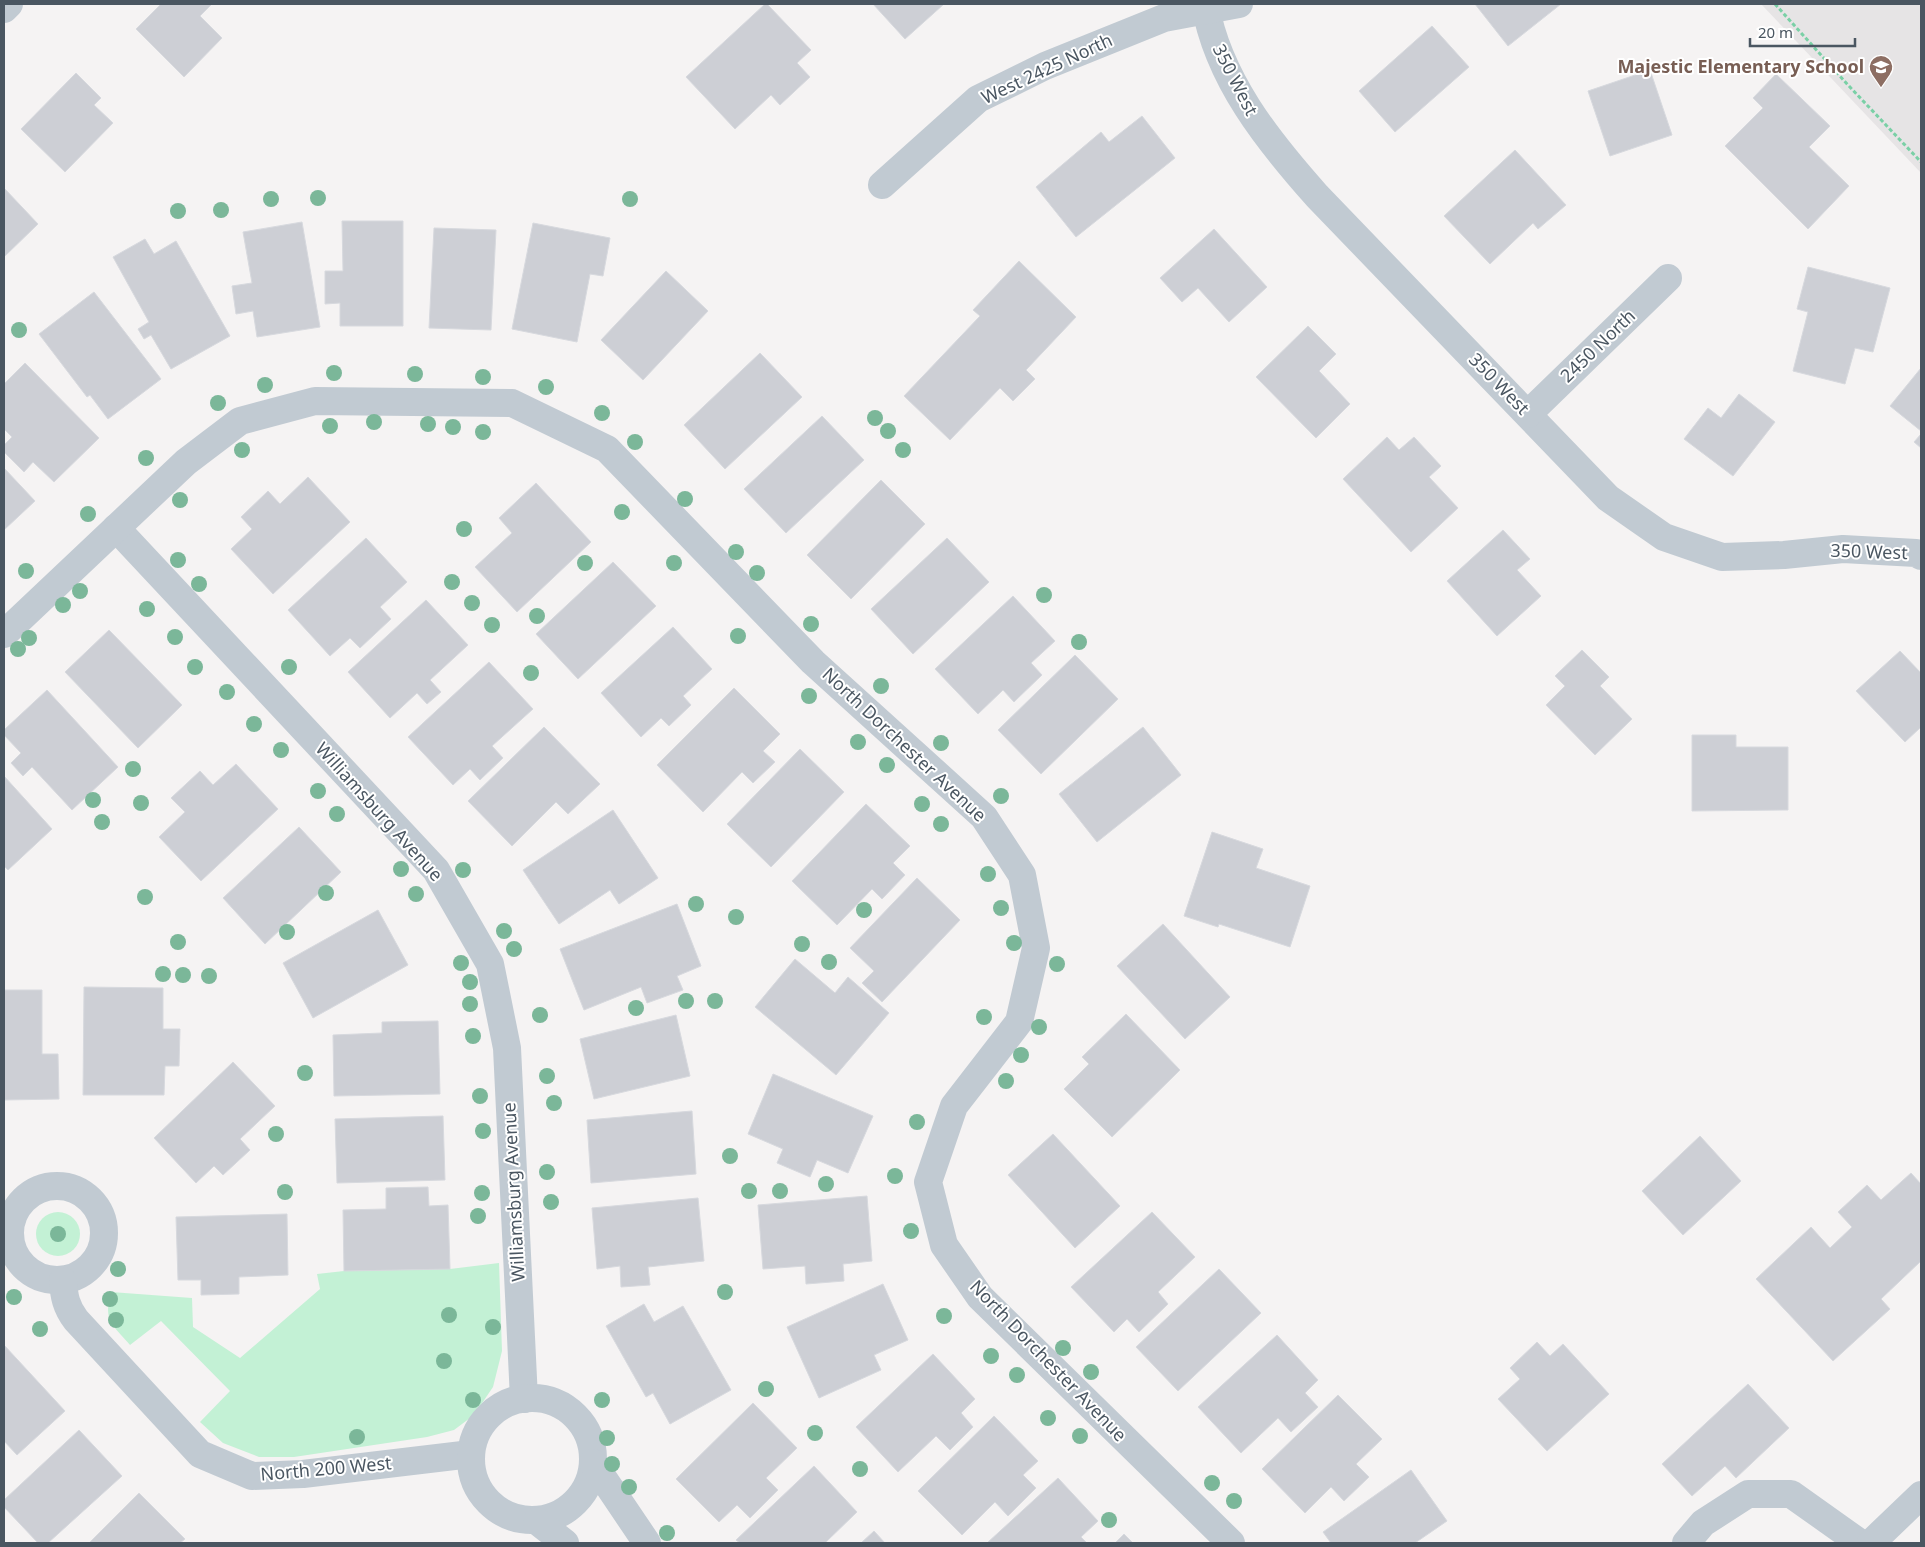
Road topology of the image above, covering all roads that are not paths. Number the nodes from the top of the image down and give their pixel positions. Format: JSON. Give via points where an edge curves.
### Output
{"nodes":[{"id":1,"x":9,"y":4,"type":"edge"},
{"id":2,"x":1239,"y":4,"type":"edge"},
{"id":3,"x":1206,"y":7,"type":"edge"},
{"id":4,"x":4,"y":9,"type":"edge"},
{"id":5,"x":882,"y":185,"type":"dead end"},
{"id":6,"x":1668,"y":278,"type":"dead end"},
{"id":7,"x":1528,"y":414,"type":"junction"},
{"id":8,"x":116,"y":528,"type":"junction"},
{"id":9,"x":1921,"y":556,"type":"edge"},
{"id":10,"x":4,"y":634,"type":"edge"},
{"id":11,"x":8,"y":1247,"type":"edge"},
{"id":12,"x":63,"y":1281,"type":"junction"},
{"id":13,"x":524,"y":1399,"type":"junction"},
{"id":14,"x":471,"y":1454,"type":"junction"},
{"id":15,"x":593,"y":1463,"type":"junction"},
{"id":16,"x":1921,"y":1495,"type":"edge"},
{"id":17,"x":537,"y":1520,"type":"junction"},
{"id":18,"x":565,"y":1543,"type":"edge"},
{"id":19,"x":647,"y":1543,"type":"edge"},
{"id":20,"x":1231,"y":1543,"type":"edge"},
{"id":21,"x":1686,"y":1543,"type":"edge"},
{"id":22,"x":1860,"y":1543,"type":"edge"},
{"id":23,"x":1871,"y":1543,"type":"edge"}],
"edges":[{"from":1,"to":4,"type":"street"},
{"from":2,"to":3,"type":"street","name":"West 2425 North"},
{"from":3,"to":5,"type":"street","name":"West 2425 North","via":[[1164,18],[1045,66],[978,99]]},
{"from":3,"to":7,"type":"street","name":"350 West","via":[[1215,45],[1252,116],[1279,153]]},
{"from":6,"to":7,"type":"street","name":"2450 North"},
{"from":7,"to":9,"type":"street","name":"350 West","via":[[1608,498],[1664,537],[1722,557],[1843,549],[1916,553]]},
{"from":8,"to":10,"type":"street","name":"North Dorchester Avenue"},
{"from":8,"to":13,"type":"street","name":"Williamsburg Avenue","via":[[436,870],[490,964],[507,1048]]},
{"from":8,"to":20,"type":"street","name":"North Dorchester Avenue","via":[[186,462],[240,421],[315,401],[512,403],[607,449],[813,662],[984,817],[1022,875],[1036,948],[1019,1022],[954,1106],[928,1182],[944,1245],[980,1296]]},
{"from":11,"to":12,"type":"street","via":[[31,1273],[46,1280]]},
{"from":11,"to":12,"type":"street","via":[[13,1217],[29,1195],[52,1186],[76,1190],[87,1196],[102,1217],[104,1243],[91,1267]]},
{"from":12,"to":14,"type":"street","name":"North 200 West","via":[[68,1310],[200,1454],[252,1476],[303,1474]]},
{"from":13,"to":14,"type":"street","via":[[503,1405],[487,1418],[476,1436]]},
{"from":13,"to":15,"type":"street","via":[[546,1400],[566,1408],[581,1422],[590,1441]]},
{"from":14,"to":17,"type":"street","via":[[473,1475],[482,1494],[496,1510],[515,1518]]},
{"from":15,"to":17,"type":"street","via":[[588,1483],[577,1501],[557,1515]]},
{"from":15,"to":19,"type":"street"},
{"from":16,"to":23,"type":"street"},
{"from":17,"to":18,"type":"street"},
{"from":21,"to":22,"type":"street","via":[[1703,1523],[1748,1494],[1791,1494]]}]}
